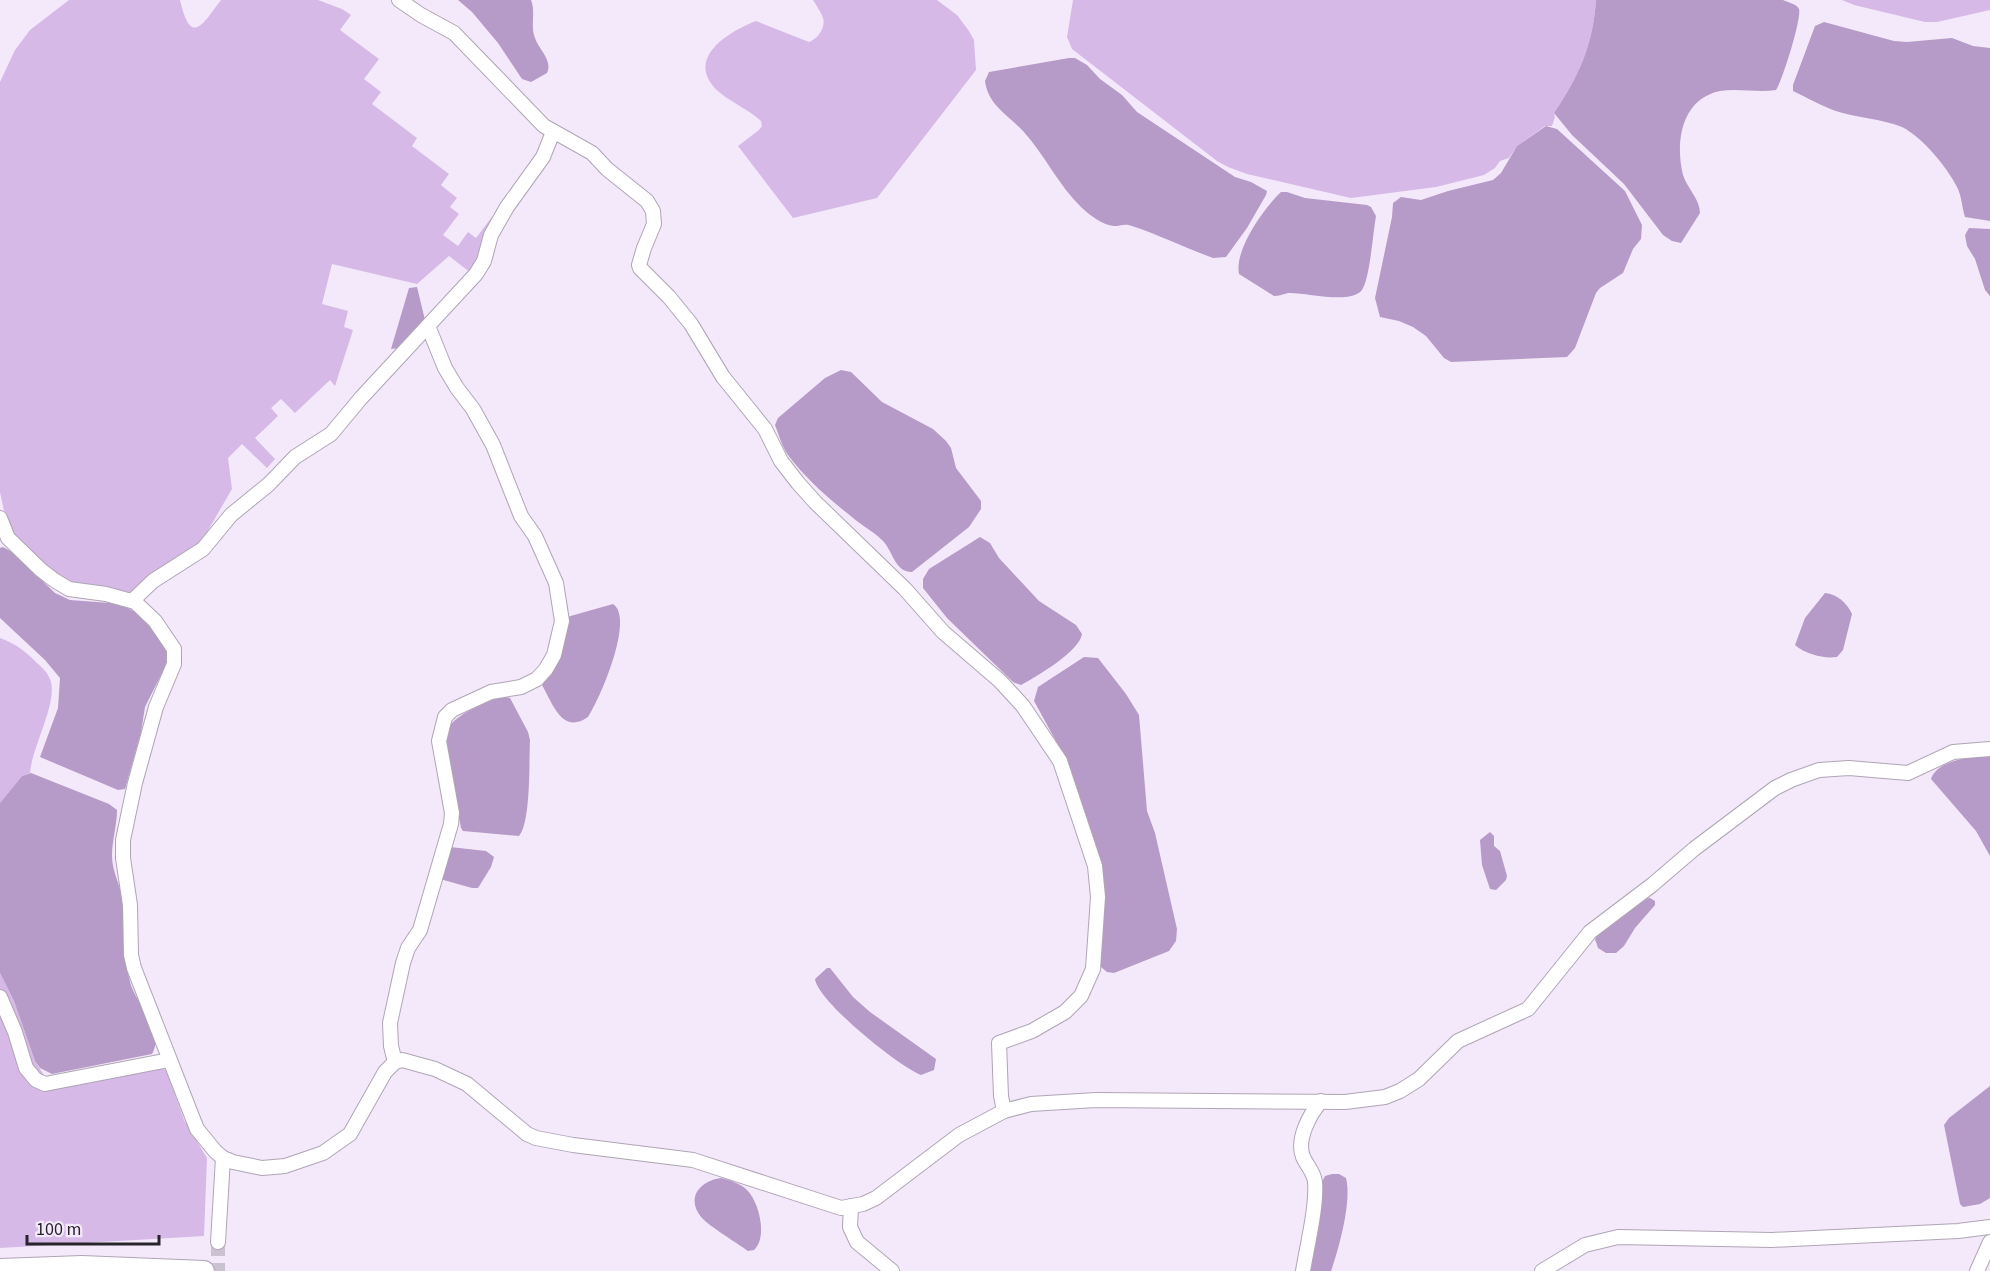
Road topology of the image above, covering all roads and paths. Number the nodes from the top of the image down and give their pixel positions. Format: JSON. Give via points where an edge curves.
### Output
{"nodes":[{"id":1,"x":399,"y":0,"type":"edge"},
{"id":2,"x":553,"y":132,"type":"junction"},
{"id":3,"x":428,"y":326,"type":"junction"},
{"id":4,"x":0,"y":518,"type":"edge"},
{"id":5,"x":132,"y":601,"type":"junction"},
{"id":6,"x":1990,"y":749,"type":"edge"},
{"id":7,"x":0,"y":997,"type":"edge"},
{"id":8,"x":170,"y":1060,"type":"junction"},
{"id":9,"x":395,"y":1062,"type":"junction"},
{"id":10,"x":1321,"y":1101,"type":"junction"},
{"id":11,"x":1004,"y":1112,"type":"junction"},
{"id":12,"x":223,"y":1158,"type":"junction"},
{"id":13,"x":851,"y":1206,"type":"junction"},
{"id":14,"x":1990,"y":1227,"type":"edge"},
{"id":15,"x":218,"y":1242,"type":"tunnel mouth"},
{"id":16,"x":1990,"y":1242,"type":"edge"},
{"id":17,"x":0,"y":1269,"type":"edge"},
{"id":18,"x":204,"y":1271,"type":"edge"},
{"id":19,"x":892,"y":1271,"type":"edge"},
{"id":20,"x":1303,"y":1271,"type":"edge"},
{"id":21,"x":1542,"y":1271,"type":"edge"},
{"id":22,"x":1977,"y":1271,"type":"edge"}],
"edges":[{"from":1,"to":2,"type":"street","via":[[454,33]]},
{"from":2,"to":3,"type":"street","via":[[543,157],[492,235],[481,268]]},
{"from":2,"to":11,"type":"street","via":[[591,153],[647,201],[654,224],[640,268],[691,324],[723,377],[765,429],[785,465],[815,502],[890,573],[943,632],[1000,681],[1023,706],[1060,761],[1095,866],[1098,897],[1093,969],[1081,996],[1065,1012],[1032,1031],[999,1043]]},
{"from":3,"to":5,"type":"street","via":[[331,434],[295,457],[231,515],[203,549],[153,581]]},
{"from":3,"to":9,"type":"street","via":[[445,368],[493,445],[521,516],[556,583],[562,621],[554,655],[537,680],[481,697],[452,710],[442,722],[439,741],[451,824],[420,930],[403,963],[390,1023]]},
{"from":4,"to":5,"type":"street","via":[[8,538],[59,584]]},
{"from":5,"to":8,"type":"street","via":[[154,621],[170,642],[175,657],[135,783],[122,849],[132,961]]},
{"from":6,"to":10,"type":"street","via":[[1953,752],[1908,773],[1820,770],[1775,788],[1604,919],[1579,943],[1528,1009],[1458,1041],[1419,1079],[1400,1091],[1375,1099]]},
{"from":7,"to":8,"type":"street","via":[[26,1068],[45,1084]]},
{"from":8,"to":12,"type":"street","via":[[197,1129]]},
{"from":9,"to":12,"type":"street","via":[[385,1072],[350,1134],[323,1153],[277,1167],[250,1167]]},
{"from":9,"to":13,"type":"street","via":[[416,1062],[467,1084],[536,1138],[693,1160],[841,1208]]},
{"from":10,"to":11,"type":"street","via":[[1059,1101]]},
{"from":10,"to":20,"type":"street","via":[[1306,1126],[1302,1146],[1302,1155],[1315,1182]]},
{"from":11,"to":13,"type":"street","via":[[959,1135],[876,1198]]},
{"from":12,"to":15,"type":"street"},
{"from":13,"to":19,"type":"street","via":[[850,1227],[857,1242]]},
{"from":14,"to":21,"type":"street","via":[[1772,1240],[1618,1238],[1585,1245]]},
{"from":16,"to":22,"type":"street"},
{"from":17,"to":18,"type":"highway","via":[[82,1266]]}]}
